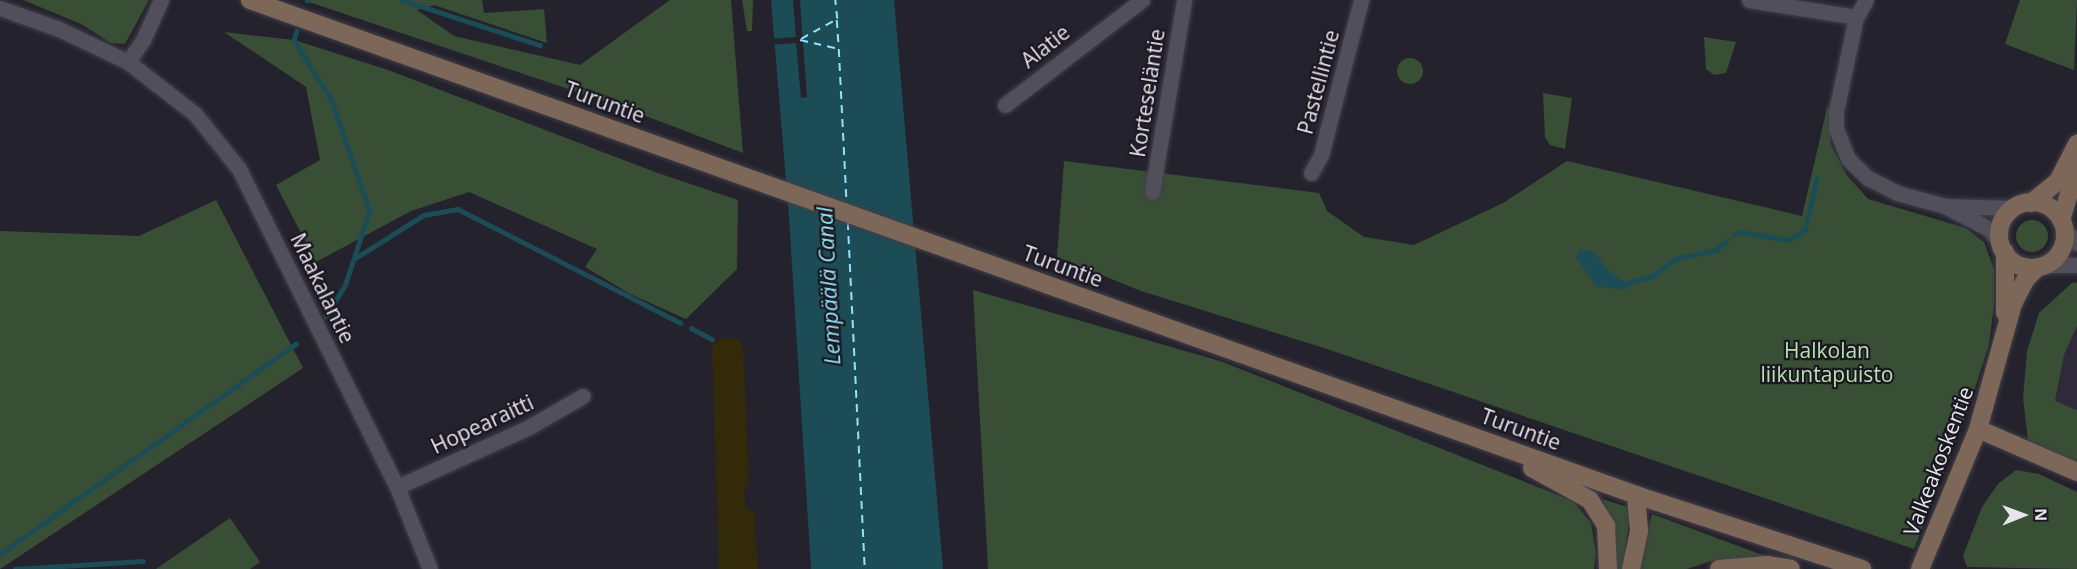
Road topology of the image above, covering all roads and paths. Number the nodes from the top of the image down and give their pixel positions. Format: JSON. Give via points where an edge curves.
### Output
{"nodes":[{"id":1,"x":161,"y":0,"type":"edge"},
{"id":2,"x":250,"y":0,"type":"edge"},
{"id":3,"x":1142,"y":0,"type":"edge"},
{"id":4,"x":1184,"y":0,"type":"edge"},
{"id":5,"x":1360,"y":0,"type":"edge"},
{"id":6,"x":1749,"y":0,"type":"edge"},
{"id":7,"x":1866,"y":0,"type":"edge"},
{"id":8,"x":0,"y":8,"type":"edge"},
{"id":9,"x":1856,"y":17,"type":"junction"},
{"id":10,"x":128,"y":62,"type":"junction"},
{"id":11,"x":1005,"y":105,"type":"dead end"},
{"id":12,"x":2077,"y":144,"type":"edge"},
{"id":13,"x":2077,"y":168,"type":"edge"},
{"id":14,"x":1311,"y":173,"type":"dead end"},
{"id":15,"x":1152,"y":192,"type":"dead end"},
{"id":16,"x":2023,"y":205,"type":"junction"},
{"id":17,"x":1945,"y":206,"type":"junction"},
{"id":18,"x":2068,"y":231,"type":"edge"},
{"id":19,"x":2003,"y":248,"type":"junction"},
{"id":20,"x":2077,"y":265,"type":"edge"},
{"id":21,"x":2043,"y":266,"type":"junction"},
{"id":22,"x":2003,"y":332,"type":"junction"},
{"id":23,"x":583,"y":396,"type":"dead end"},
{"id":24,"x":1427,"y":419,"type":"junction"},
{"id":25,"x":1978,"y":429,"type":"junction"},
{"id":26,"x":2077,"y":472,"type":"edge"},
{"id":27,"x":397,"y":487,"type":"junction"},
{"id":28,"x":1636,"y":495,"type":"junction"},
{"id":29,"x":430,"y":569,"type":"edge"},
{"id":30,"x":1608,"y":569,"type":"edge"},
{"id":31,"x":1631,"y":569,"type":"edge"},
{"id":32,"x":1719,"y":569,"type":"edge"},
{"id":33,"x":1791,"y":569,"type":"edge"},
{"id":34,"x":1862,"y":569,"type":"edge"},
{"id":35,"x":1920,"y":569,"type":"edge"}],
"edges":[{"from":1,"to":10,"type":"street"},
{"from":2,"to":24,"type":"main road","name":"Turuntie"},
{"from":3,"to":11,"type":"street","name":"Alatie"},
{"from":4,"to":15,"type":"street","name":"Korteseläntie"},
{"from":5,"to":14,"type":"street","name":"Pastellintie","via":[[1321,155]]},
{"from":6,"to":9,"type":"street"},
{"from":7,"to":9,"type":"street"},
{"from":8,"to":10,"type":"street","name":"Maakalantie","via":[[59,28]]},
{"from":9,"to":17,"type":"street","via":[[1836,111],[1836,129],[1845,153],[1855,167],[1881,187]]},
{"from":10,"to":27,"type":"street","name":"Maakalantie","via":[[195,114],[238,169]]},
{"from":12,"to":16,"type":"main road","via":[[2058,180]]},
{"from":13,"to":18,"type":"main road"},
{"from":16,"to":17,"type":"street"},
{"from":16,"to":18,"type":"main road","via":[[2049,207]]},
{"from":16,"to":19,"type":"main road","via":[[2002,222]]},
{"from":17,"to":19,"type":"street","via":[[1989,229]]},
{"from":18,"to":21,"type":"main road","via":[[2061,250]]},
{"from":19,"to":21,"type":"main road","via":[[2020,266]]},
{"from":19,"to":22,"type":"main road","name":"Valkeakoskentie"},
{"from":20,"to":21,"type":"street"},
{"from":21,"to":22,"type":"main road","name":"Valkeakoskentie","via":[[2019,290]]},
{"from":22,"to":25,"type":"main road","name":"Valkeakoskentie"},
{"from":23,"to":27,"type":"street","name":"Hopearaitti","via":[[529,427]]},
{"from":24,"to":28,"type":"main road","name":"Turuntie"},
{"from":24,"to":30,"type":"main road","via":[[1590,500],[1606,526]]},
{"from":25,"to":26,"type":"main road"},
{"from":25,"to":35,"type":"main road","name":"Valkeakoskentie"},
{"from":27,"to":29,"type":"street","name":"Maakalantie"},
{"from":28,"to":31,"type":"main road","via":[[1639,530]]},
{"from":28,"to":34,"type":"main road","name":"Turuntie"},
{"from":32,"to":33,"type":"main road","via":[[1767,565]]}]}
